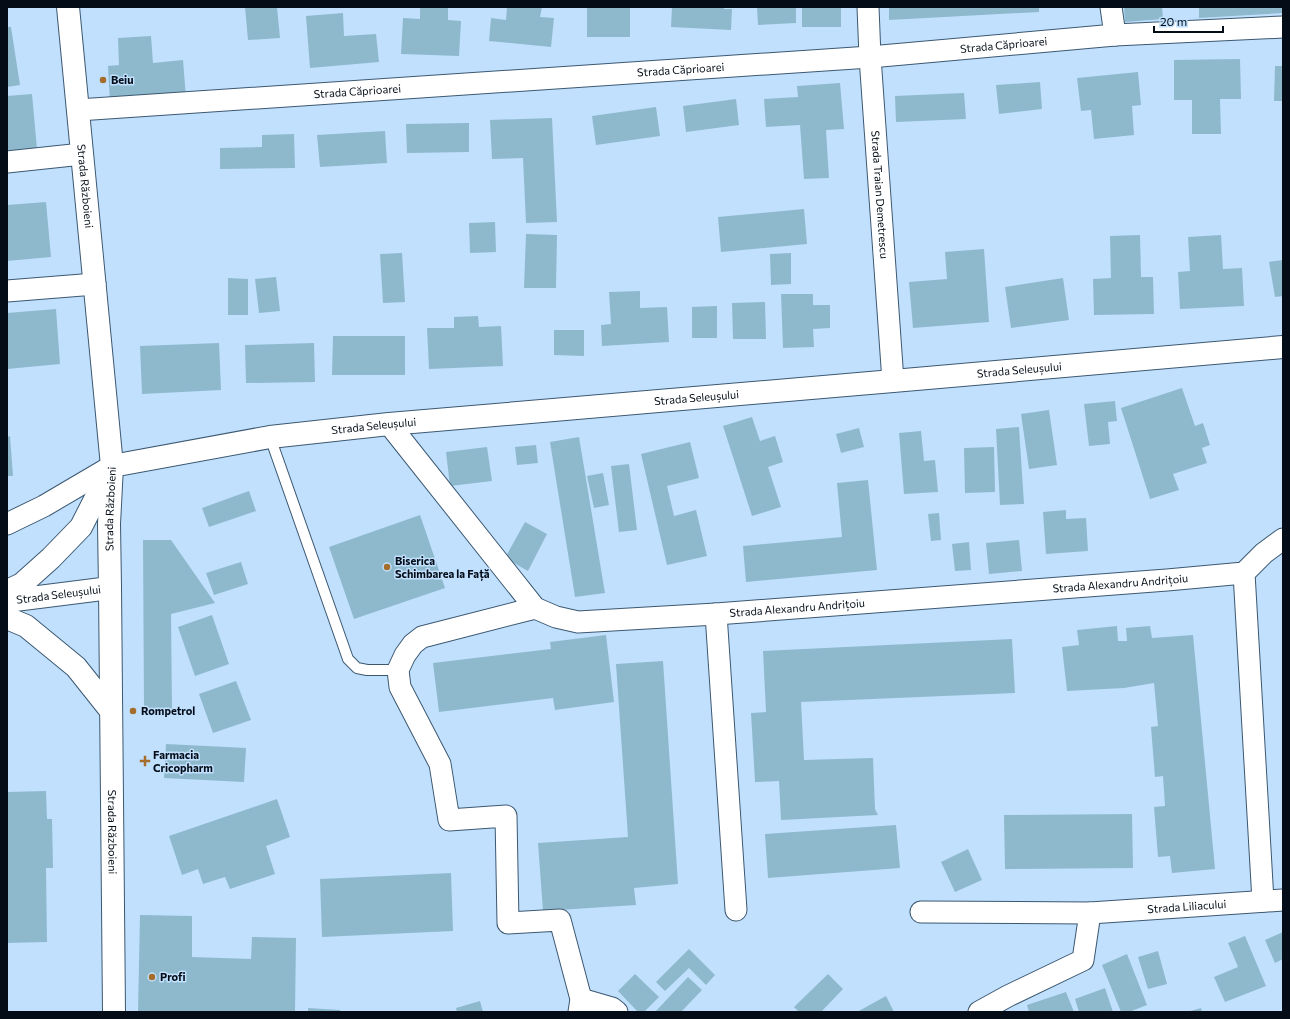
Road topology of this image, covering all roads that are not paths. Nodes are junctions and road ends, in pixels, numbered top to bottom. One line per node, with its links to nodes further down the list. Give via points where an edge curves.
1 (68, 7): 7 (main road, Strada Războieni)
2 (868, 7): 6 (street, Strada Traian Demetrescu)
3 (1111, 7): 5 (street)
4 (1283, 27): 5 (street, Strada Căprioarei)
5 (1115, 35): 6 (street, Strada Căprioarei)
6 (870, 57): 7 (street, Strada Căprioarei); 13 (street, Strada Traian Demetrescu)
7 (78, 110): 8 (main road, Strada Războieni)
8 (82, 154): 9 (street); 10 (main road, Strada Războieni)
9 (7, 162)
10 (95, 284): 11 (street); 16 (main road, Strada Războieni)
11 (7, 291)
12 (1283, 347): 13 (main road, Strada Seleușului)
13 (893, 381): 14 (main road, Strada Seleușului)
14 (389, 424): 15 (main road, Strada Seleușului); 23 (street, Strada Alexandru Andrițoiu)
15 (270, 437): 16 (main road, Strada Seleușului); 26 (lane, via 348,659 357,668)
16 (112, 466): 17 (street, via 44,506); 20 (main road, Strada Războieni, via 109,524); 21 (main road, via 81,527 22,584)
17 (7, 524)
18 (1283, 539): 19 (street)
19 (1244, 573): 24 (street, Strada Alexandru Andrițoiu); 28 (street)
20 (110, 588): 22 (main road, Strada Seleușului); 27 (main road, Strada Războieni)
21 (7, 591)
22 (7, 601)
23 (535, 608): 24 (street, Strada Alexandru Andrițoiu, via 556,617 578,622); 26 (street, via 422,637 413,644)
24 (716, 614): 29 (street)
25 (7, 618): 27 (main road, via 26,626 71,663)
26 (398, 670): 32 (street, via 400,687 440,764 449,820 506,816 508,923 560,920)
27 (111, 711): 33 (main road, Strada Războieni)
28 (1273, 900): 31 (street, Strada Liliacului)
29 (736, 910)
30 (921, 912): 31 (street, Strada Liliacului)
31 (1090, 913): 35 (street, via 1082,960)
32 (580, 1006): 34 (street, via 612,1008)
33 (114, 1012)
34 (617, 1012)
35 (979, 1012)

